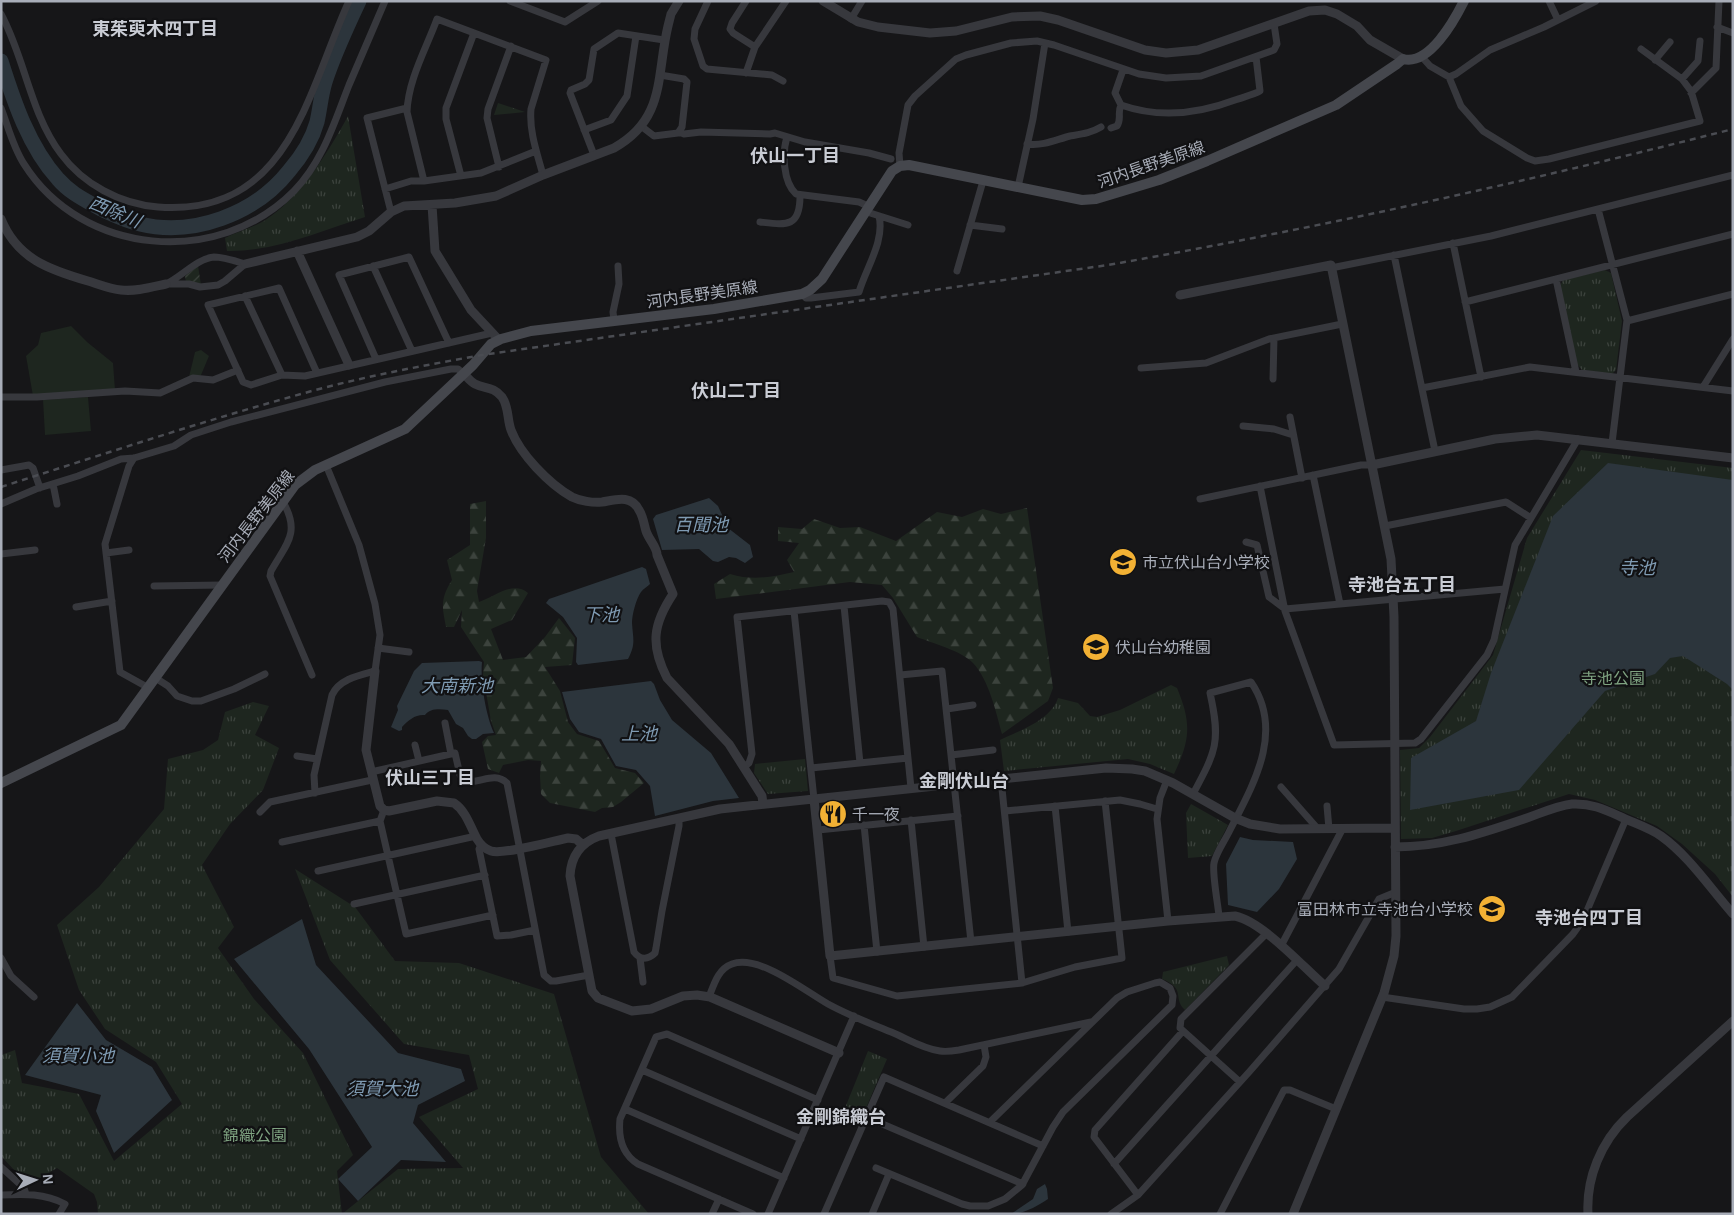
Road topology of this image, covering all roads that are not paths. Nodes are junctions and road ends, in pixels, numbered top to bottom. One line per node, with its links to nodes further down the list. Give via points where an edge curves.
1 (349, 1): 16 (street, via 319,79 281,153 250,184 200,205 178,208 136,204 113,196 75,170 61,154 41,118)
2 (385, 1): 43 (street, via 332,132 311,170 274,208 249,224 218,236 171,243 139,240 80,218 52,197 24,164)
3 (510, 1): 15 (street)
4 (598, 1): 15 (street, via 565,22)
5 (679, 1): 24 (street, via 671,14)
6 (708, 1): 36 (street, via 695,29 694,39 703,66)
7 (746, 1): 29 (street, via 730,29)
8 (786, 1): 29 (street)
9 (823, 1): 17 (street)
10 (862, 1): 17 (street)
11 (1464, 1): 32 (main road, via 1444,33)
12 (1549, 1): 18 (street)
13 (1596, 1): 18 (street)
14 (1719, 1): 20 (street)
15 (521, 3)
16 (1, 14)
17 (851, 19): 19 (street, via 878,27 940,34 1012,16 1031,15 1058,20 1152,52 1174,53 1198,50)
18 (1558, 20): 38 (street, via 1490,50)
19 (1274, 24): 31 (street, via 1277,44 1271,52); 33 (street, via 1309,11 1329,11 1357,26 1370,40)
20 (1717, 27): 22 (street); 41 (street, via 1716,68)
21 (474, 33): 28 (street); 44 (street, via 437,19 410,87); 59 (street, via 446,108)
22 (1733, 33)
23 (636, 36): 24 (street); 48 (street, via 627,96 611,120); 48 (street, via 618,33 594,49 588,80 571,90)
24 (664, 40): 37 (street)
25 (1700, 41): 39 (street, via 1698,61)
26 (1670, 42): 34 (street)
27 (1045, 43): 35 (street); 51 (street); 55 (street, via 1011,43 956,59 908,105 899,153)
28 (511, 46): 52 (street, via 546,60 531,109); 56 (street, via 487,118)
29 (755, 47): 36 (street)
30 (1641, 50): 34 (street)
31 (1256, 57): 35 (street, via 1200,76 1184,78 1148,76); 42 (street, via 1261,86 1258,92 1216,107 1187,112 1151,112)
32 (1422, 57): 33 (main road); 38 (street)
33 (1403, 59): 62 (main road, 河内長野美原線, via 1336,105 1166,178 1096,199 1074,199)
34 (1655, 60): 39 (street)
35 (1123, 70): 42 (street, via 1115,93)
36 (746, 73): 40 (street, via 772,75)
37 (660, 75): 45 (street, via 655,101); 49 (street, via 687,82)
38 (1449, 77): 41 (street, via 1462,106 1483,131 1536,161 1700,121)
39 (1682, 80): 41 (street)
40 (783, 81)
41 (1691, 93)
42 (1120, 105): 47 (street, via 1119,124)
43 (1, 108)
44 (407, 108): 60 (street); 63 (street, via 367,118)
45 (641, 126): 49 (street, via 654,136); 53 (street, via 625,142)
46 (1101, 127): 51 (street, via 1046,144)
47 (1111, 128)
48 (584, 130): 53 (street)
49 (679, 132): 50 (street, via 775,133)
50 (787, 137): 54 (street); 64 (street, via 786,176 794,192)
51 (1027, 144): 62 (street)
52 (536, 151): 56 (street); 58 (street)
53 (594, 155): 58 (street)
54 (891, 159)
55 (900, 166): 61 (main road, 河内長野美原線); 66 (main road, 河内長野美原線, via 892,171)
56 (499, 167): 59 (street)
57 (1733, 174): 67 (street)
58 (543, 175): 65 (street, via 496,196)
59 (461, 176): 60 (street)
60 (424, 181): 63 (street, via 411,181)
61 (983, 181): 62 (main road, 河内長野美原線); 73 (street)
62 (1018, 187)
63 (385, 189): 68 (street)
64 (800, 196): 66 (street, via 859,202); 71 (street, via 794,221 786,224)
65 (432, 205): 68 (street, via 404,206); 95 (street, via 435,251 471,310)
66 (868, 209): 69 (street); 87 (main road, 河内長野美原線, via 822,279)
67 (1598, 209): 76 (street); 80 (street)
68 (391, 212): 77 (street, via 369,232)
69 (879, 216): 72 (street); 87 (street, via 878,240 859,292 811,298)
70 (1, 219): 86 (street, via 9,236 27,255 59,273 122,290)
71 (760, 222)
72 (908, 225)
73 (970, 225): 74 (street); 84 (street)
74 (1002, 229)
75 (1733, 234): 80 (street)
76 (1453, 243): 78 (street); 91 (street)
77 (297, 252): 79 (street); 101 (street)
78 (1394, 255): 83 (street); 112 (street)
79 (245, 264): 86 (street, via 218,285); 86 (street, via 226,258 206,259)
80 (1612, 264): 85 (street); 93 (street)
81 (373, 266): 98 (street, via 409,257); 99 (street); 100 (street, via 339,274)
82 (618, 266): 92 (street)
83 (1332, 268): 89 (street, via 1331,265 1322,266); 94 (street)
84 (957, 271)
85 (1556, 279): 91 (street); 104 (street)
86 (166, 284)
87 (802, 294): 92 (main road, 河内長野美原線, via 714,309)
88 (1733, 294): 93 (street)
89 (1180, 295)
90 (245, 296): 103 (street, via 208,305); 105 (street, via 279,288); 107 (street)
91 (1465, 302): 108 (street)
92 (614, 320): 95 (main road, 河内長野美原線)
93 (1627, 321): 109 (street)
94 (1342, 324): 96 (street); 124 (street)
95 (496, 336): 98 (street); 106 (main road, 河内長野美原線)
96 (1274, 338): 102 (street, via 1206,363); 110 (street)
97 (1733, 339): 111 (street)
98 (449, 343): 99 (street)
99 (412, 351): 100 (street)
100 (376, 359): 101 (street)
101 (349, 365): 105 (street)
102 (1141, 368)
103 (238, 370): 107 (street, via 243,382 251,385); 114 (street, via 213,380 193,378 160,393 125,391)
104 (1576, 372): 108 (street, via 1530,368); 109 (street)
105 (317, 373): 107 (street)
106 (464, 374): 121 (street, via 458,369 451,369 294,405 191,435 174,446); 123 (main road, 河内長野美原線, via 405,429); 173 (street, via 476,384 497,392 504,400 510,426 522,452 549,480 585,501 600,503 627,499 635,503 649,539 657,550 672,594 658,619 655,635 660,666 672,684 729,744)
107 (282, 375)
108 (1481, 377): 112 (street)
109 (1620, 377): 111 (street); 119 (street)
110 (1273, 378)
111 (1703, 387): 113 (street)
112 (1422, 388): 120 (street)
113 (1733, 391)
114 (1, 397)
115 (1290, 417): 117 (street)
116 (1243, 426): 117 (street, via 1274,429)
117 (1293, 435): 127 (street)
118 (1578, 439): 119 (street); 120 (street, via 1522,435); 135 (street)
119 (1612, 443): 122 (street)
120 (1435, 451): 124 (street)
121 (134, 458): 128 (street, via 121,459); 140 (street, via 105,544)
122 (1733, 458)
123 (326, 465): 132 (main road, 河内長野美原線, via 302,479); 152 (street, via 364,560 380,629)
124 (1372, 465): 126 (street); 136 (street)
125 (1, 470): 130 (street, via 29,465)
126 (1313, 475): 127 (street); 147 (street)
127 (1302, 478): 129 (street)
128 (52, 484): 130 (street); 134 (street)
129 (1260, 486): 131 (street); 150 (street)
130 (40, 488): 133 (street)
131 (1200, 499)
132 (283, 502): 142 (main road, 河内長野美原線); 156 (street, via 289,513 291,536 270,576)
133 (1, 504)
134 (57, 504)
135 (1531, 518): 136 (street, via 1506,502); 144 (street, via 1515,545)
136 (1385, 526): 145 (street)
137 (1246, 542): 150 (street, via 1257,545 1269,597)
138 (35, 550): 141 (street)
139 (129, 550): 140 (street)
140 (106, 553): 146 (street)
141 (1, 554)
142 (222, 585): 143 (street); 158 (main road, 河内長野美原線)
143 (154, 586)
144 (1505, 589): 145 (street); 163 (street, via 1494,640 1486,655 1421,739 1415,743)
145 (1393, 599): 147 (street); 163 (street)
146 (112, 601): 149 (street); 159 (street, via 120,672)
147 (1340, 604): 150 (street)
148 (844, 606): 151 (street); 157 (street, via 888,602 893,609); 172 (street)
149 (76, 607)
150 (1285, 609): 163 (street, via 1334,745)
151 (794, 611): 173 (street, via 737,617 752,754); 174 (street)
152 (378, 648): 153 (street); 154 (street)
153 (409, 652)
154 (375, 671): 170 (street, via 348,679 334,690); 175 (street, via 366,750)
155 (265, 674): 158 (street, via 201,701 177,696)
156 (312, 675)
157 (900, 675): 161 (street, via 942,671); 169 (street)
158 (154, 677): 159 (main road, 河内長野美原線)
159 (147, 687): 178 (main road, 河内長野美原線, via 121,725)
160 (973, 705): 161 (street)
161 (946, 709): 167 (street)
162 (445, 723): 166 (street)
163 (1395, 744): 201 (street)
164 (415, 745): 171 (street)
165 (993, 750): 167 (street)
166 (451, 754): 171 (street); 210 (street, via 455,753 462,780 468,782 494,777 508,784)
167 (951, 755): 179 (street)
168 (297, 756): 170 (street)
169 (908, 758): 172 (street); 181 (street)
170 (317, 759): 182 (street)
171 (419, 761): 175 (street)
172 (860, 763): 174 (street)
173 (744, 767): 186 (street, via 762,796)
174 (811, 768): 184 (street)
175 (372, 776): 182 (street); 190 (street)
176 (1002, 779): 177 (street, via 1120,768 1145,771); 179 (street); 191 (street)
177 (1167, 780): 183 (street); 189 (street)
178 (1, 783)
179 (954, 784): 181 (street); 193 (street)
180 (1281, 787): 202 (street)
181 (912, 788): 184 (street)
182 (315, 793): 192 (street, via 270,802)
183 (1192, 794): 195 (street); 195 (street, via 1215,746 1217,726 1210,693 1251,682 1263,705 1265,743 1255,780)
184 (814, 798): 186 (street); 204 (street)
185 (1105, 801): 187 (street); 189 (street, via 1130,801); 222 (street)
186 (763, 804): 194 (street)
187 (1055, 806): 191 (street); 224 (street)
188 (1327, 806): 203 (street)
189 (1157, 809): 221 (street)
190 (384, 810): 198 (street); 206 (street, via 449,801 458,806)
191 (1005, 811): 226 (street)
192 (260, 812)
193 (958, 816): 197 (street); 227 (street)
194 (679, 818): 205 (street); 233 (street, via 655,954 646,959)
195 (1236, 818): 202 (street, via 1280,829); 220 (street, via 1214,862)
196 (1626, 819): 211 (street, via 1600,807 1570,804 1463,839); 218 (street, via 1659,835 1677,849); 241 (street, via 1578,928 1512,996 1478,1010)
197 (911, 820): 199 (street); 229 (street)
198 (380, 821): 207 (street); 212 (street)
199 (864, 825): 204 (street); 230 (street)
200 (1343, 828): 201 (street); 203 (street); 228 (street)
201 (1395, 828): 211 (street)
202 (1318, 829): 203 (street)
203 (1329, 829)
204 (818, 830): 231 (street)
205 (611, 834): 209 (street); 233 (street, via 634,952)
206 (476, 836): 208 (street); 212 (street)
207 (282, 842)
208 (481, 845): 210 (street, via 495,852); 214 (street, via 479,849)
209 (583, 845): 210 (street, via 572,838); 235 (street, via 573,859 570,876)
210 (520, 848): 223 (street)
211 (1396, 848): 215 (street)
212 (389, 855): 213 (street); 216 (street)
213 (318, 871)
214 (485, 875): 216 (street); 219 (street)
215 (1396, 892): 238 (street, via 1379,899 1339,969); 241 (street, via 1394,956)
216 (397, 895): 217 (street); 219 (street, via 406,934)
217 (354, 904)
218 (1733, 914)
219 (493, 915): 223 (street, via 497,936)
220 (1219, 916): 221 (street); 225 (street, via 1243,918)
221 (1168, 921): 222 (street)
222 (1118, 927): 224 (street); 237 (street, via 1122,958 1075,967)
223 (535, 930): 235 (street, via 547,978 556,982)
224 (1068, 932): 226 (street)
225 (1267, 933): 228 (street); 246 (street, via 1181,1018)
226 (1018, 937): 227 (street); 237 (street)
227 (971, 942): 229 (street)
228 (1281, 946): 234 (street)
229 (924, 947): 230 (street)
230 (877, 952): 231 (street)
231 (830, 956): 237 (street, via 832,978 897,996)
232 (1, 958): 239 (street, via 11,976)
233 (640, 958): 236 (street)
234 (1297, 960): 238 (street); 250 (street)
235 (589, 974): 240 (street, via 595,996 632,1011 651,1009 684,996)
236 (643, 982)
237 (1022, 983)
238 (1325, 986): 252 (street)
239 (34, 997)
240 (709, 997): 242 (street, via 724,969 731,964 754,963 792,980 826,1003); 249 (street)
241 (1382, 997): 256 (street)
242 (854, 1016): 248 (street, via 940,1052); 249 (street)
243 (1733, 1020): 280 (street, via 1614,1131 1592,1176)
244 (1092, 1022): 245 (street); 247 (street); 260 (street, via 1128,992 1160,982 1173,992 1172,1005 1064,1111)
245 (1066, 1028): 247 (street, via 1073,1031); 248 (street)
246 (1183, 1032): 250 (street); 261 (street, via 1095,1130 1094,1137)
247 (1074, 1039): 258 (street)
248 (984, 1045): 254 (street, via 986,1057 983,1066)
249 (838, 1053): 253 (street)
250 (1211, 1056): 252 (street); 261 (street)
251 (642, 1070): 253 (street, via 656,1037 667,1034); 255 (street); 259 (street)
252 (1240, 1082): 269 (street)
253 (818, 1100): 259 (street)
254 (945, 1103): 257 (street, via 884,1076); 258 (street)
255 (625, 1109): 265 (street); 270 (street, via 620,1119 619,1134 622,1148 631,1160)
256 (1336, 1109): 278 (street, via 1284,1090); 279 (street)
257 (866, 1117): 266 (street); 275 (street)
258 (990, 1122): 260 (street)
259 (801, 1139): 265 (street)
260 (1043, 1146): 266 (street)
261 (1114, 1164): 269 (street)
262 (1, 1167): 267 (street, via 24,1188)
263 (876, 1168): 264 (street)
264 (889, 1174): 266 (street, via 970,1206 996,1203 1012,1195); 276 (street)
265 (784, 1178): 274 (street)
266 (1023, 1184)
267 (26, 1194): 268 (street); 271 (street, via 41,1195 65,1204)
268 (1, 1195)
269 (1138, 1195): 277 (street)
270 (718, 1199): 272 (street); 273 (street)
271 (59, 1214)
272 (712, 1214)
273 (753, 1214)
274 (768, 1214)
275 (824, 1214)
276 (872, 1214)
277 (1111, 1214)
278 (1220, 1214)
279 (1293, 1214)
280 (1588, 1214)

